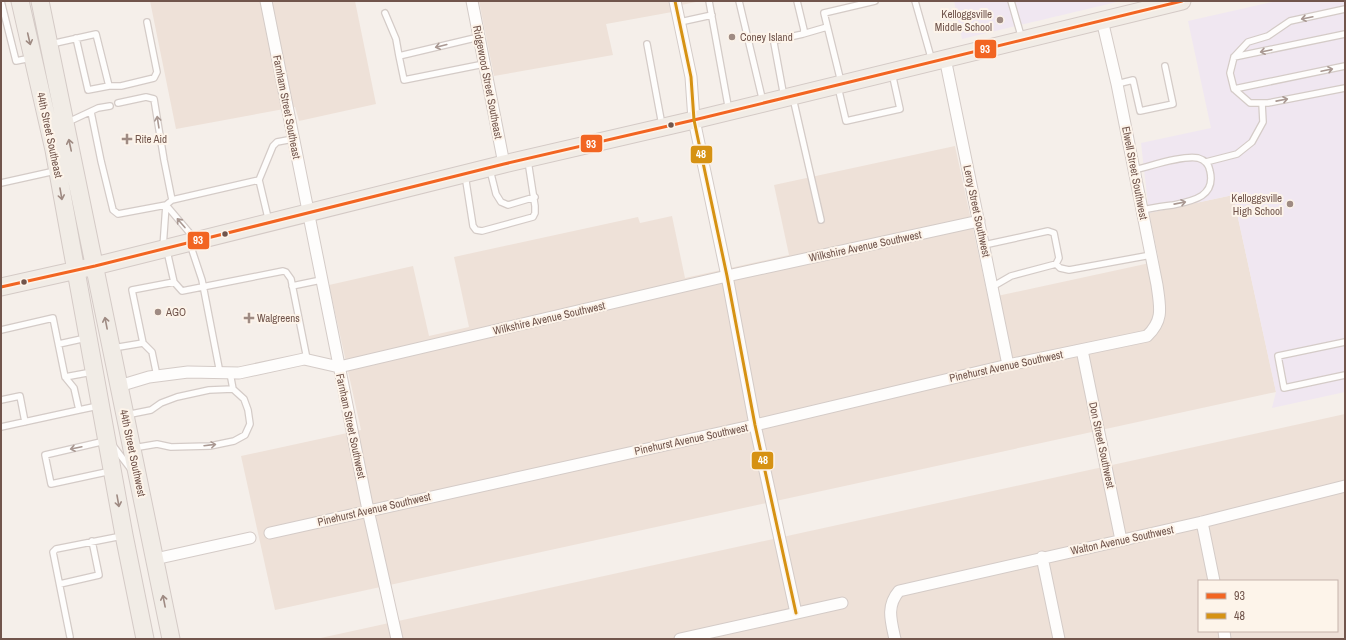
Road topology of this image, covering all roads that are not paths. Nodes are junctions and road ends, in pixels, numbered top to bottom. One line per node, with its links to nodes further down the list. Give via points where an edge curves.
1 (2, 1): 29 (lane, via 16,61)
2 (20, 1): 29 (main road, 44th Street Southeast, one-way to 29)
3 (40, 1): 26 (main road, 44th Street Southeast)
4 (266, 1): 51 (street, Farnham Street Southeast)
5 (472, 1): 23 (street, Ridgewood Street Southeast)
6 (676, 1): 19 (street)
7 (710, 1): 16 (lane)
8 (739, 1): 42 (lane)
9 (797, 1): 21 (lane)
10 (874, 1): 20 (lane, via 824,13)
11 (916, 1): 31 (lane)
12 (1011, 1): 25 (lane)
13 (1182, 1): 17 (main road)
14 (1345, 9): 30 (lane, one-way to 30, via 1290,21 1268,36 1248,42)
15 (384, 13): 28 (lane, via 396,39)
16 (712, 15): 19 (lane); 46 (lane)
17 (1102, 20): 25 (main road); 37 (street, Elwell Street Southwest)
18 (147, 22): 38 (lane, via 157,72 154,78)
19 (680, 22): 48 (street, via 691,77)
20 (827, 27): 21 (lane); 36 (lane)
21 (803, 34): 41 (lane, via 774,42)
22 (1345, 34): 30 (lane, one-way to 30)
23 (479, 37): 28 (lane, one-way to 28); 32 (street, Ridgewood Street Southeast)
24 (76, 38): 26 (lane); 38 (lane, via 96,34); 38 (lane, via 88,90)
25 (1022, 39): 31 (main road)
26 (49, 44): 49 (main road, 44th Street Southeast)
27 (647, 44): 50 (lane)
28 (399, 56): 32 (lane, via 404,80)
29 (33, 57): 56 (main road, 44th Street Southeast)
30 (1234, 58): 40 (lane, via 1230,73)
31 (939, 59): 35 (main road); 66 (street, Leroy Street Southwest)
32 (484, 64): 54 (street, Ridgewood Street Southeast)
33 (1165, 66): 37 (lane, via 1173,104 1140,111 1133,80)
34 (1345, 66): 40 (lane, one-way to 34)
35 (892, 71): 36 (main road); 36 (lane, via 900,109 846,121)
36 (839, 84): 41 (main road)
37 (1117, 84): 55 (street, Elwell Street Southwest)
38 (110, 86)
39 (1345, 88): 44 (lane, one-way to 39)
40 (1234, 89): 44 (lane, via 1250,103)
41 (788, 96): 42 (main road); 65 (lane)
42 (763, 102): 46 (main road)
43 (118, 103): 61 (lane, one-way to 43, via 154,99 146,97)
44 (1262, 103): 53 (lane, via 1263,122 1252,142 1237,154)
45 (110, 106): 47 (lane)
46 (729, 111): 48 (main road)
47 (91, 112): 49 (lane); 62 (lane, via 113,210 118,214)
48 (694, 120): 50 (main road); 75 (street)
49 (65, 123): 73 (main road, 44th Street Southeast, one-way to 49)
50 (663, 127): 52 (main road)
51 (293, 139): 58 (lane, via 277,142 272,146); 64 (street, Farnham Street Southeast)
52 (528, 158): 54 (main road); 60 (lane)
53 (1206, 162): 55 (lane, via 1199,158 1184,159); 63 (lane, one-way to 53, via 1192,201 1201,196 1210,188 1210,170)
54 (497, 166): 57 (main road); 60 (lane, via 496,194 501,202 508,205)
55 (1134, 170): 63 (street, Elwell Street Southwest)
56 (57, 171): 59 (lane); 74 (main road, 44th Street Southeast, one-way to 74)
57 (464, 174): 60 (lane, via 473,226 476,230 482,231 533,217); 64 (main road)
58 (259, 180): 61 (lane); 67 (lane)
59 (1, 183)
60 (535, 197)
61 (172, 200): 62 (lane)
62 (166, 205): 68 (lane, one-way to 62); 70 (lane)
63 (1142, 210): 71 (street, Elwell Street Southwest)
64 (308, 212): 67 (main road); 76 (street, Farnham Street Southwest)
65 (821, 220)
66 (979, 221): 69 (street, Leroy Street Southwest); 75 (street, Wilkshire Avenue Southwest)
67 (269, 222): 68 (main road)
68 (193, 241): 70 (main road); 78 (lane)
69 (984, 245): 72 (lane, via 1049,231 1054,233 1059,258); 81 (street, Leroy Street Southwest)
70 (165, 248): 73 (main road); 77 (lane)
71 (1151, 255): 72 (lane, via 1069,270); 82 (street, Elwell Street Southwest, via 1160,310)
72 (1056, 264): 81 (lane, via 1011,276)
73 (95, 266): 74 (main road); 88 (main road, 44th Street Southwest, one-way to 73)
74 (75, 270): 80 (main road); 84 (main road, 44th Street Southwest)
75 (727, 276): 92 (street, Wilkshire Avenue Southwest); 105 (street)
76 (321, 280): 79 (lane); 92 (street, Farnham Street Southwest)
77 (174, 282): 78 (lane, via 182,291); 85 (lane, via 132,290)
78 (203, 286): 79 (lane, via 283,271 291,279); 94 (lane)
79 (292, 286): 90 (lane)
80 (1, 287)
81 (992, 287): 91 (street, Leroy Street Southwest)
82 (1156, 328): 89 (street, Pinehurst Avenue Southwest, via 1147,336)
83 (1, 330): 87 (lane, via 53,318)
84 (87, 337): 87 (lane); 93 (main road, 44th Street Southwest)
85 (143, 342): 88 (lane); 96 (lane, via 152,352)
86 (1345, 342): 95 (lane, via 1278,356 1284,388)
87 (58, 344): 97 (lane)
88 (112, 348): 98 (main road, 44th Street Southwest)
89 (1082, 350): 91 (street, Pinehurst Avenue Southwest); 117 (street, Don Street Southwest)
90 (307, 360): 92 (street, Wilkshire Avenue Southwest); 94 (street, Wilkshire Avenue Southwest, via 239,373)
91 (1008, 365): 105 (street, Pinehurst Avenue Southwest)
92 (339, 368): 112 (street, Farnham Street Southwest)
93 (94, 372): 97 (lane); 101 (main road, 44th Street Southwest)
94 (225, 373): 96 (street, Wilkshire Avenue Southwest, via 188,372); 99 (lane)
95 (1345, 375)
96 (156, 376): 98 (street, Wilkshire Avenue Southwest)
97 (65, 377): 102 (lane, via 74,388)
98 (119, 386): 103 (main road, 44th Street Southwest)
99 (233, 389): 103 (lane, via 177,396 151,410); 108 (lane, one-way to 99, via 157,444 171,447 210,446 234,441 245,435 250,424 248,410 244,399)
100 (1, 400): 104 (lane, via 20,396)
101 (100, 406): 102 (lane); 107 (main road, 44th Street Southwest)
102 (79, 410): 104 (lane)
103 (125, 416): 108 (main road, 44th Street Southwest)
104 (25, 422): 106 (lane)
105 (755, 425): 112 (street, Pinehurst Avenue Southwest); 125 (street)
106 (1, 427)
107 (107, 441): 109 (main road, 44th Street Southwest); 109 (lane, one-way to 109, via 44,455 51,484); 110 (lane)
108 (131, 448): 110 (main road, 44th Street Southwest)
109 (112, 471): 115 (main road, 44th Street Southwest, one-way to 115)
110 (138, 478): 120 (main road, 44th Street Southwest)
111 (1345, 486): 113 (street, Walton Avenue Southwest)
112 (368, 510): 114 (street, Pinehurst Avenue Southwest); 129 (street, Farnham Street Southwest)
113 (1202, 522): 117 (street, Walton Avenue Southwest); 121 (street)
114 (270, 533)
115 (124, 535): 118 (lane); 120 (main road, via 140,541); 124 (main road, 44th Street Southwest)
116 (250, 538): 120 (street)
117 (1121, 540): 119 (street, Walton Avenue Southwest)
118 (92, 542): 122 (lane, via 56,549 53,552); 122 (lane, via 99,575)
119 (1042, 557): 131 (street, Walton Avenue Southwest, via 899,591 891,602 890,609); 132 (street)
120 (155, 559): 126 (main road, 44th Street Southwest, one-way to 120)
121 (1214, 580)
122 (60, 584): 127 (lane)
123 (842, 603): 125 (street)
124 (139, 612): 126 (main road); 128 (main road, 44th Street Southwest)
125 (796, 613): 130 (street)
126 (170, 631)
127 (70, 637)
128 (145, 639)
129 (397, 639)
130 (680, 639)
131 (894, 639)
132 (1059, 639)

